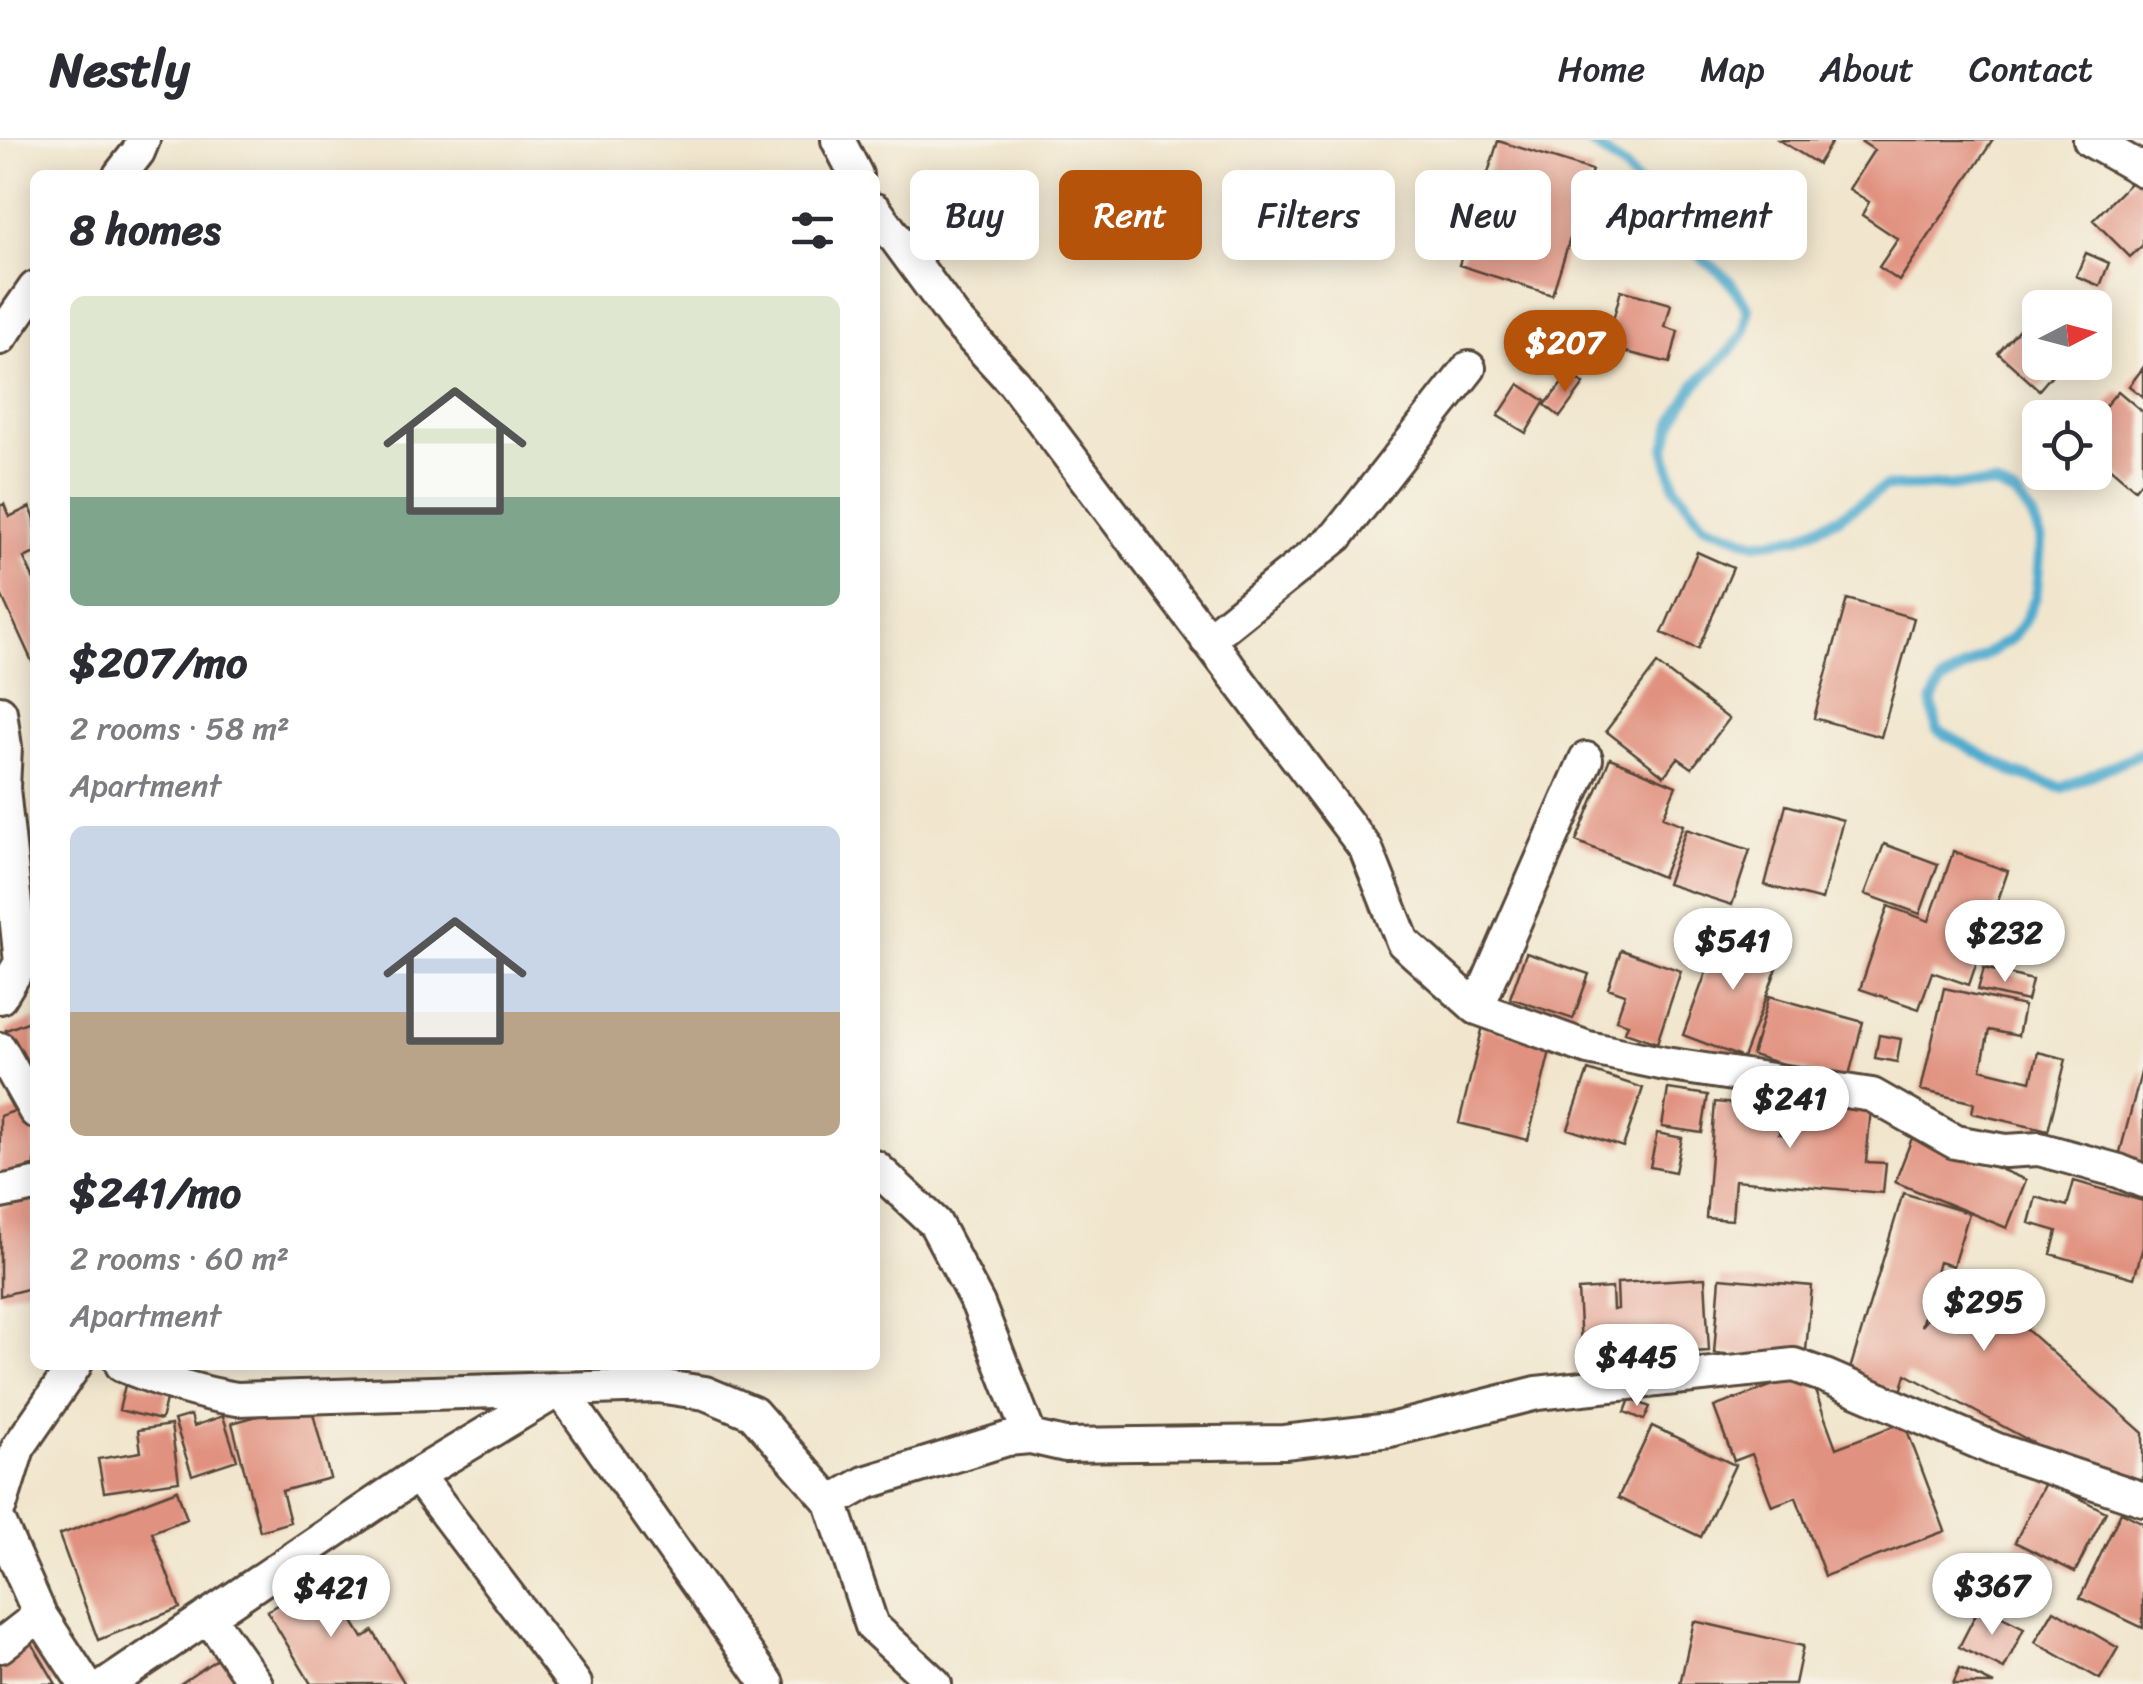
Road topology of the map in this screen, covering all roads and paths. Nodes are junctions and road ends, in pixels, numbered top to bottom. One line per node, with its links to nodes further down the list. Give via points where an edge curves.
1 (143, 140): 4 (street)
2 (838, 140): 5 (street)
3 (2090, 140): 6 (street)
4 (124, 170)
5 (853, 170)
6 (2143, 170)
7 (880, 217): 11 (street)
8 (30, 295): 9 (street)
9 (0, 338)
10 (1469, 368): 11 (street, via 1337,536)
11 (1207, 640): 15 (street, via 1366,849 1403,942)
12 (0, 712): 14 (street, via 20,963)
13 (1586, 759): 15 (street)
14 (0, 997)
15 (1476, 1008): 19 (street, via 1588,1048 1872,1094 1955,1142 2005,1151 2040,1148)
16 (0, 1049): 17 (street)
17 (30, 1102)
18 (880, 1172): 25 (street, via 935,1223 978,1304)
19 (2143, 1180)
20 (30, 1186): 21 (street)
21 (0, 1192)
22 (72, 1370): 29 (street, via 18,1448)
23 (134, 1370): 24 (street, via 237,1399)
24 (560, 1389): 26 (street); 28 (street, via 658,1386 705,1392 752,1413); 38 (street)
25 (1030, 1437): 27 (street, via 1065,1446 1284,1442 1390,1430 1537,1393 1794,1365 1997,1450); 28 (street, via 865,1482)
26 (417, 1475): 32 (street); 37 (street)
27 (2143, 1499)
28 (831, 1502): 39 (street, via 872,1626)
29 (0, 1506)
30 (0, 1524): 31 (street)
31 (40, 1614): 33 (street); 34 (street)
32 (208, 1616): 35 (street); 36 (street)
33 (0, 1646)
34 (85, 1684)
35 (108, 1684)
36 (256, 1684)
37 (574, 1684)
38 (768, 1684)
39 (936, 1684)

